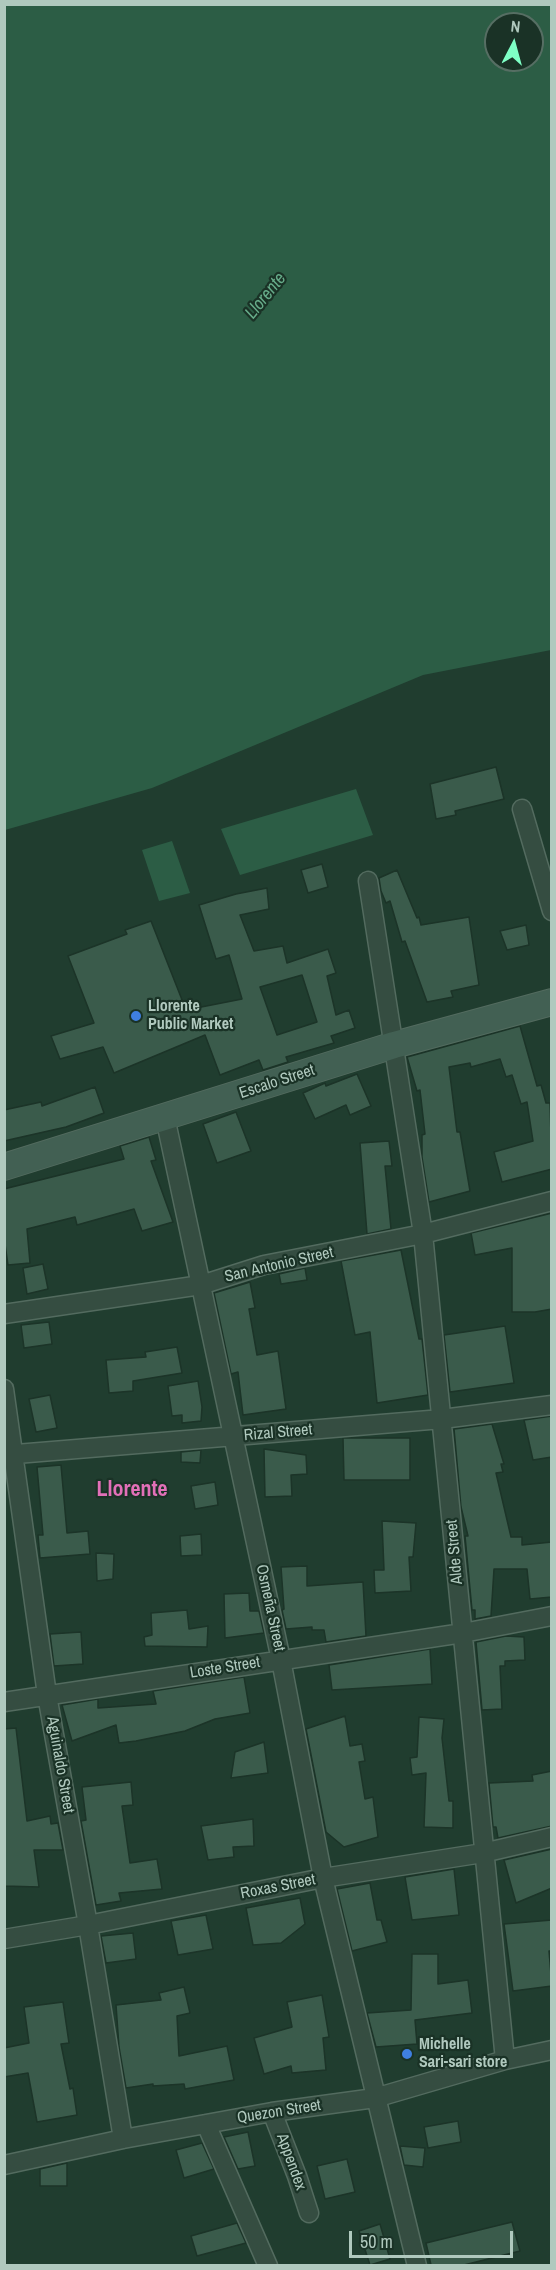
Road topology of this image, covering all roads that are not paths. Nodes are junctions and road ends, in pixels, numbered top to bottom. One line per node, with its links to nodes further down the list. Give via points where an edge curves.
1 (522, 809): 3 (street)
2 (368, 882): 5 (street, Alde Street)
3 (552, 911)
4 (552, 1002): 5 (street, Escalo Street)
5 (394, 1045): 6 (street, Escalo Street); 9 (street, Alde Street)
6 (165, 1117): 7 (street, Escalo Street); 10 (street, Osmeña Street)
7 (4, 1167)
8 (552, 1201): 9 (street, San Antonio Street)
9 (423, 1234): 10 (street, San Antonio Street, via 264,1265); 14 (street, Alde Street)
10 (201, 1285): 11 (street, San Antonio Street); 15 (street, Osmeña Street)
11 (4, 1314)
12 (4, 1389): 16 (street, Aguinaldo Street)
13 (552, 1405): 14 (street, Rizal Street)
14 (442, 1419): 15 (street, Rizal Street); 18 (street, Alde Street)
15 (234, 1437): 16 (street, Rizal Street); 19 (street, Osmeña Street)
16 (9, 1455): 20 (street, Aguinaldo Street)
17 (552, 1616): 18 (street, Loste Street)
18 (463, 1633): 19 (street, Loste Street); 23 (street, Alde Street)
19 (281, 1660): 20 (street, Loste Street); 24 (street, Osmeña Street)
20 (47, 1695): 21 (street, Loste Street); 25 (street, Aguinaldo Street)
21 (4, 1702)
22 (552, 1837): 23 (street, Roxas Street)
23 (483, 1852): 24 (street, Roxas Street); 28 (street, Alde Street)
24 (323, 1878): 25 (street, Roxas Street); 29 (street, Osmeña Street)
25 (88, 1925): 26 (street, Roxas Street); 32 (street, Aguinaldo Street)
26 (4, 1939)
27 (552, 2050): 28 (street, Quezon Street)
28 (505, 2060): 29 (street, Quezon Street)
29 (375, 2098): 30 (street, Quezon Street); 36 (street, Osmeña Street)
30 (272, 2112): 31 (street, Quezon Street); 34 (street, Appendex)
31 (206, 2124): 32 (street, Quezon Street); 35 (street)
32 (123, 2139): 33 (street, Quezon Street)
33 (4, 2165)
34 (309, 2213)
35 (268, 2265)
36 (417, 2265)

